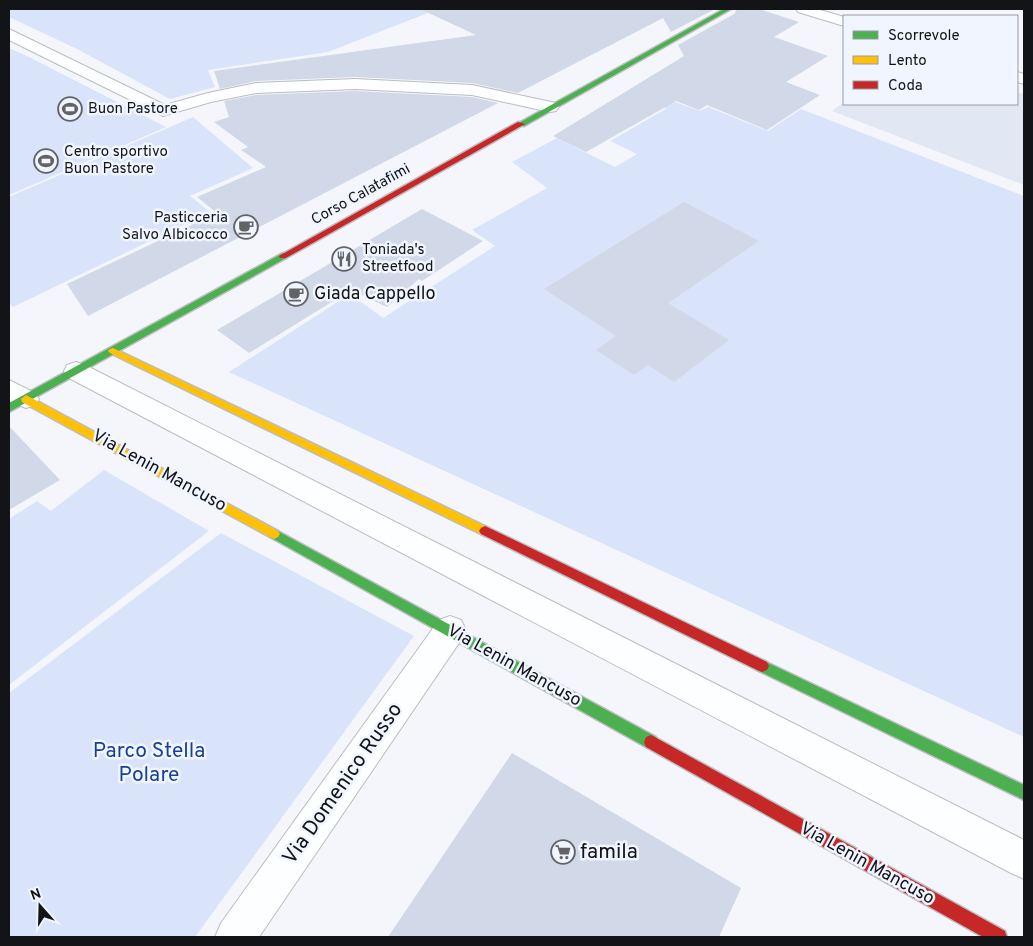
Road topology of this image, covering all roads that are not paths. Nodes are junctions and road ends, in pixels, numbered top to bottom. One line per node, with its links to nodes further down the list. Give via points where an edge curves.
1 (728, 9): 5 (street, Corso Calatafimi)
2 (803, 9): 3 (street)
3 (843, 22)
4 (9, 34): 5 (street, via 163,111 256,88 355,84 472,90)
5 (550, 106): 6 (street, Corso Calatafimi)
6 (113, 351): 7 (street, Corso Calatafimi); 10 (street)
7 (76, 371): 8 (street, Corso Calatafimi); 11 (street)
8 (15, 399): 9 (street, Via Lenin Mancuso)
9 (450, 630): 12 (street, Via Domenico Russo); 13 (street, Via Lenin Mancuso)
10 (1024, 794)
11 (1024, 860)
12 (236, 937)
13 (999, 937)

